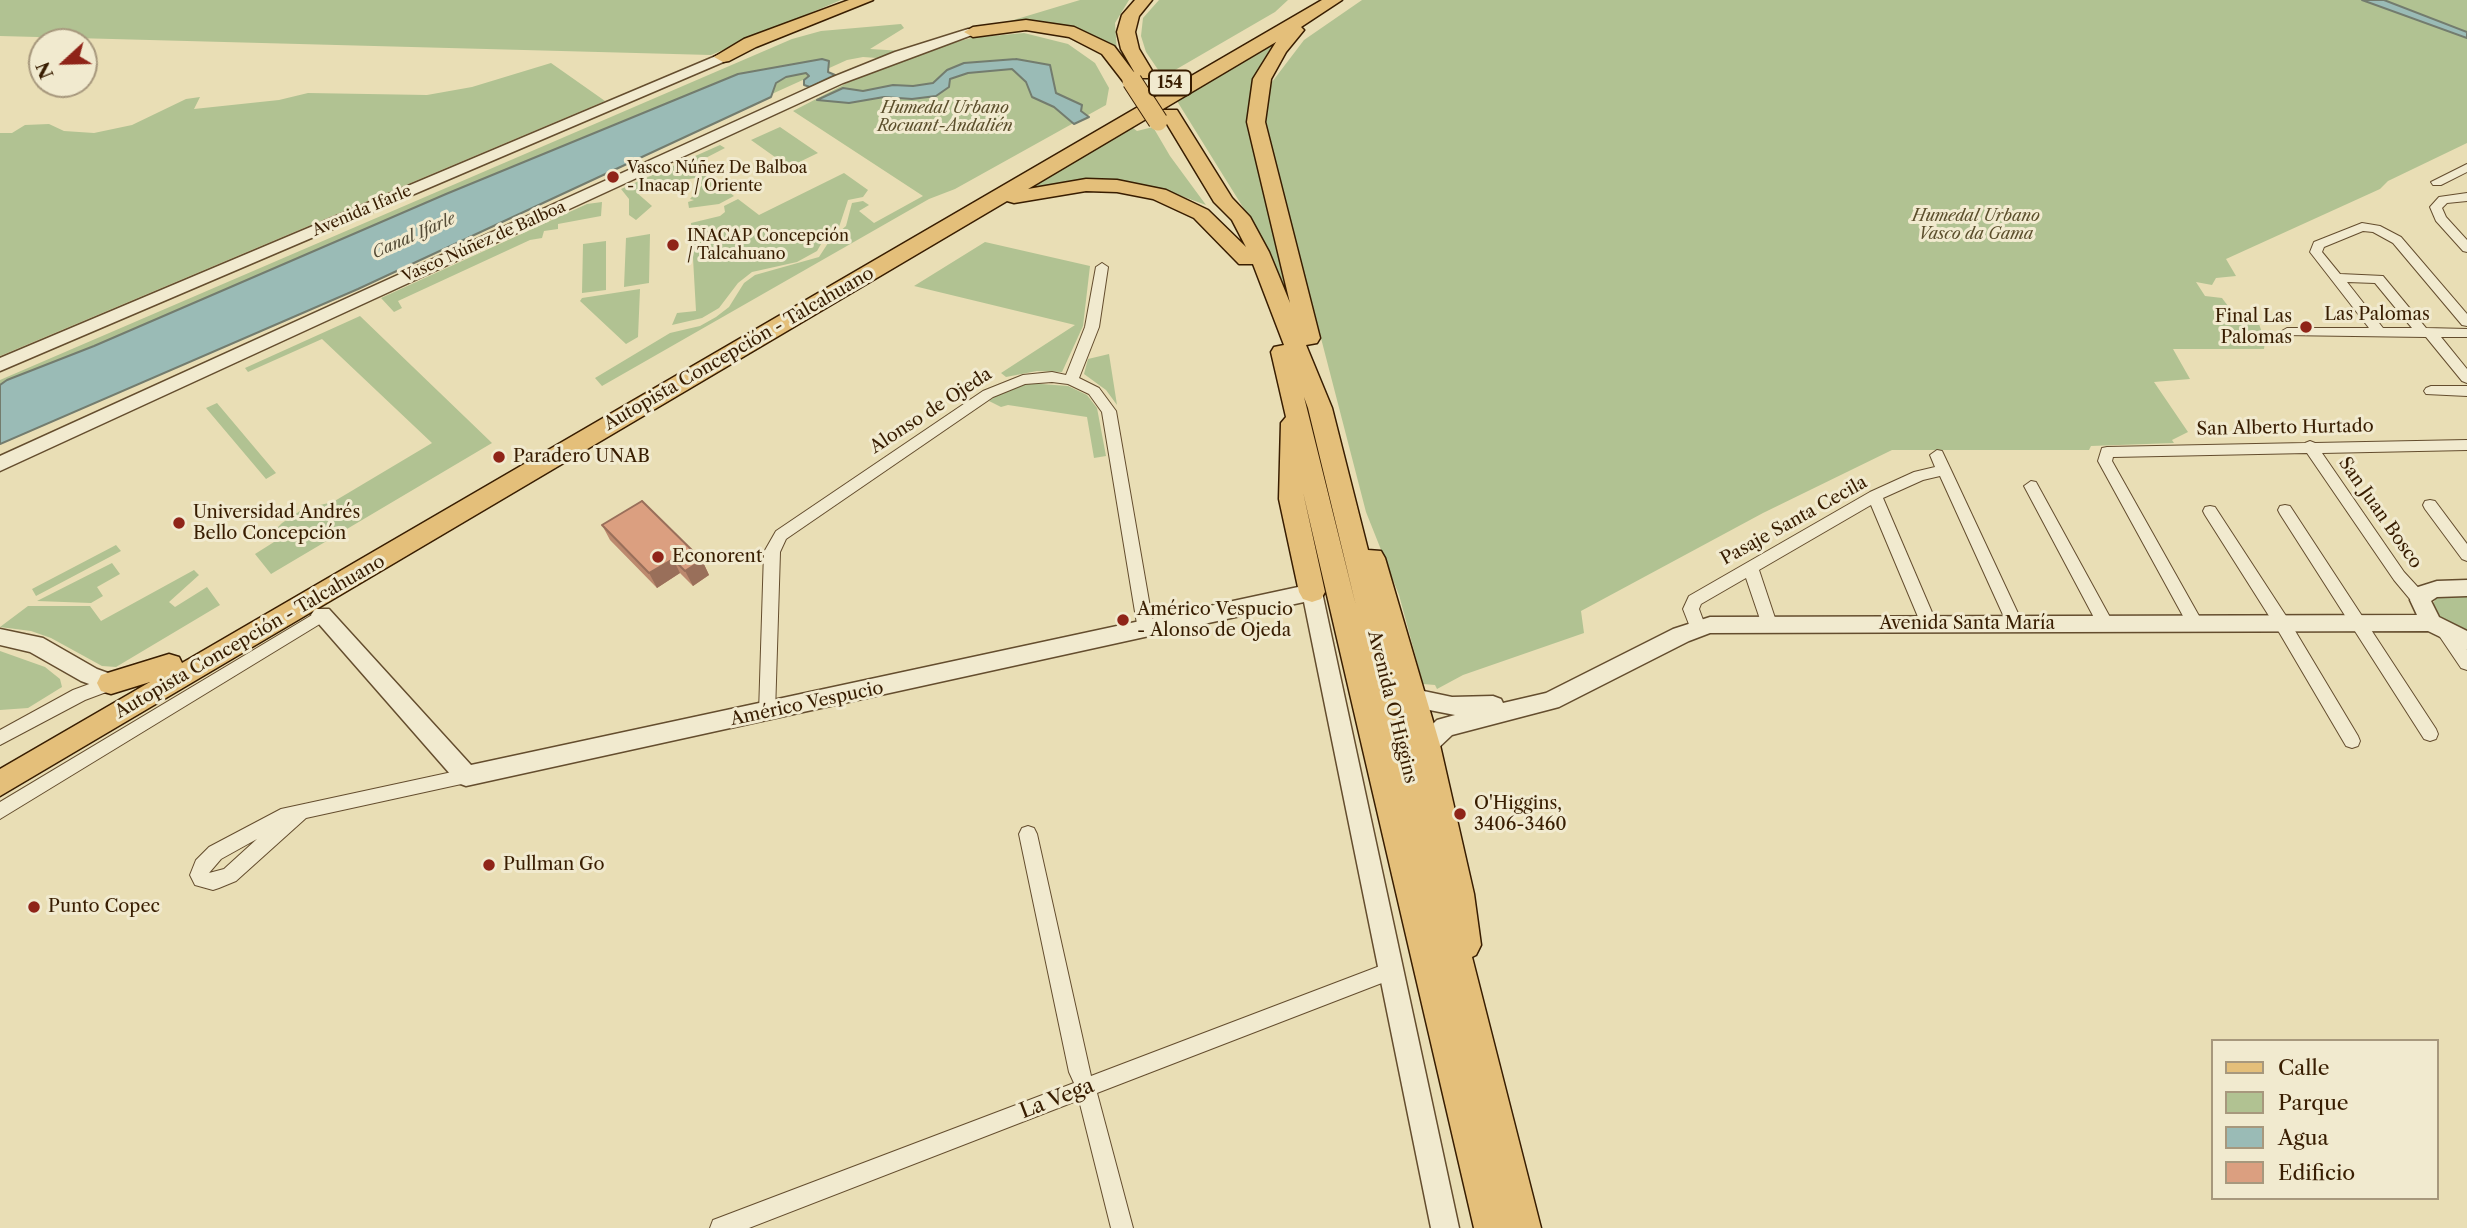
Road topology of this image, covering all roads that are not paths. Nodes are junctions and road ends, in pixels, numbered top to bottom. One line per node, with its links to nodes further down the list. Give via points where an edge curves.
1 (865, 0): 5 (main road)
2 (1144, 0): 6 (main road, via 1131,15 1126,32)
3 (1309, 5): 7 (main road, Autopista Concepción - Talcahuano / 154); 8 (main road, Autopista Concepción - Talcahuano / 154); 30 (main road, via 1270,61 1255,110 1319,377)
4 (973, 32): 6 (main road, via 1016,25 1074,32 1104,47); 33 (street, Vasco Núñez de Balboa, via 838,80)
5 (723, 57): 25 (street, Avenida Ifarle)
6 (1139, 78): 7 (main road, bridge)
7 (1162, 113): 14 (main road, Avenida O'Higgins, via 1173,137 1191,148); 15 (main road, Autopista Concepción - Talcahuano)
8 (1056, 149): 60 (main road, Autopista Concepción - Talcahuano)
9 (2467, 167): 10 (street)
10 (2455, 173): 11 (street); 12 (street)
11 (2437, 182)
12 (2467, 186)
13 (2467, 197): 16 (street, via 2439,202 2438,214)
14 (1224, 202): 17 (main road, Avenida O'Higgins); 30 (main road, Avenida O'Higgins, via 1240,217 1273,283)
15 (976, 210): 17 (main road, via 1056,188 1133,188 1193,208); 37 (main road, Autopista Concepción - Talcahuano)
16 (2465, 243)
17 (1246, 259): 30 (main road, Avenida O'Higgins)
18 (1102, 267): 27 (street, via 1094,318)
19 (2337, 278): 20 (street, via 2316,253 2318,246 2362,227 2376,229 2397,240); 22 (street); 23 (street, via 2379,279)
20 (2467, 322)
21 (2287, 332): 22 (street, Las Palomas)
22 (2380, 333): 23 (street, Las Palomas)
23 (2426, 333): 24 (street, Las Palomas); 26 (street)
24 (2467, 333)
25 (0, 365)
26 (2467, 378)
27 (1071, 380): 56 (street, Alonso de Ojeda, via 1094,391 1109,411); 64 (street, Alonso de Ojeda, via 1033,378 988,394 781,535 772,552)
28 (2431, 390): 29 (street)
29 (2467, 391)
30 (1308, 403): 35 (main road, Avenida O'Higgins); 44 (main road, via 1290,489); 81 (main road, Avenida O'Higgins)
31 (2467, 445): 32 (street, San Alberto Hurtado)
32 (2310, 446): 45 (street, San Juan Bosco); 47 (street, San Alberto Hurtado, via 2114,450 2105,454)
33 (0, 464)
34 (2031, 486): 53 (street)
35 (1341, 494): 62 (main road, via 1374,563); 76 (main road, Avenida O'Higgins)
36 (1875, 496): 42 (street, Pasaje Santa Cecila); 51 (street); 52 (street, Pasaje Santa Cecila, via 1940,462)
37 (479, 502): 46 (main road); 71 (main road, Autopista Concepción - Talcahuano)
38 (2430, 505): 41 (street)
39 (2285, 510): 49 (street)
40 (2210, 511): 48 (street)
41 (2467, 555)
42 (1750, 567): 50 (street); 55 (street, Pasaje Santa Cecila, via 1692,603)
43 (2467, 588): 45 (street, via 2437,589)
44 (1312, 592): 56 (street, Américo Vespucio); 75 (street)
45 (2420, 600): 54 (street)
46 (322, 615): 70 (street); 72 (street)
47 (2195, 623): 48 (street, Avenida Santa María); 53 (street, Avenida Santa María)
48 (2282, 623): 49 (street, Avenida Santa María); 67 (street)
49 (2358, 623): 54 (street, Avenida Santa María); 65 (street)
50 (1769, 624): 51 (street, Avenida Santa María); 55 (street, Avenida Santa María)
51 (1929, 624): 52 (street, Avenida Santa María)
52 (2015, 624): 53 (street, Avenida Santa María)
53 (2105, 624)
54 (2437, 627): 58 (street); 59 (street)
55 (1698, 628): 63 (street, Avenida Santa María, via 1551,701)
56 (1146, 630): 64 (street, Américo Vespucio)
57 (0, 637): 61 (street, via 35,644)
58 (2467, 641)
59 (2467, 663)
60 (169, 665): 61 (main road); 69 (main road, Autopista Concepción - Talcahuano)
61 (111, 683): 66 (street)
62 (1414, 698): 63 (street, via 1441,705); 68 (main road)
63 (1523, 708): 68 (street, Avenida Santa María, via 1445,727)
64 (767, 713): 70 (street, Américo Vespucio)
65 (2430, 734)
66 (0, 738)
67 (2352, 741)
68 (1426, 745): 76 (main road, via 1459,894)
69 (0, 763)
70 (466, 776): 73 (street, Américo Vespucio)
71 (0, 784)
72 (0, 811)
73 (301, 811): 73 (street, Américo Vespucio, via 215,853 202,866 201,880 213,882 230,875)
74 (1028, 834): 77 (street)
75 (1393, 971): 77 (street, La Vega); 80 (street)
76 (1466, 1001): 82 (main road, Avenida O'Higgins)
77 (1086, 1088): 78 (street, La Vega); 79 (street)
78 (721, 1228)
79 (1122, 1228)
80 (1445, 1228)
81 (1492, 1228)
82 (1523, 1228)

